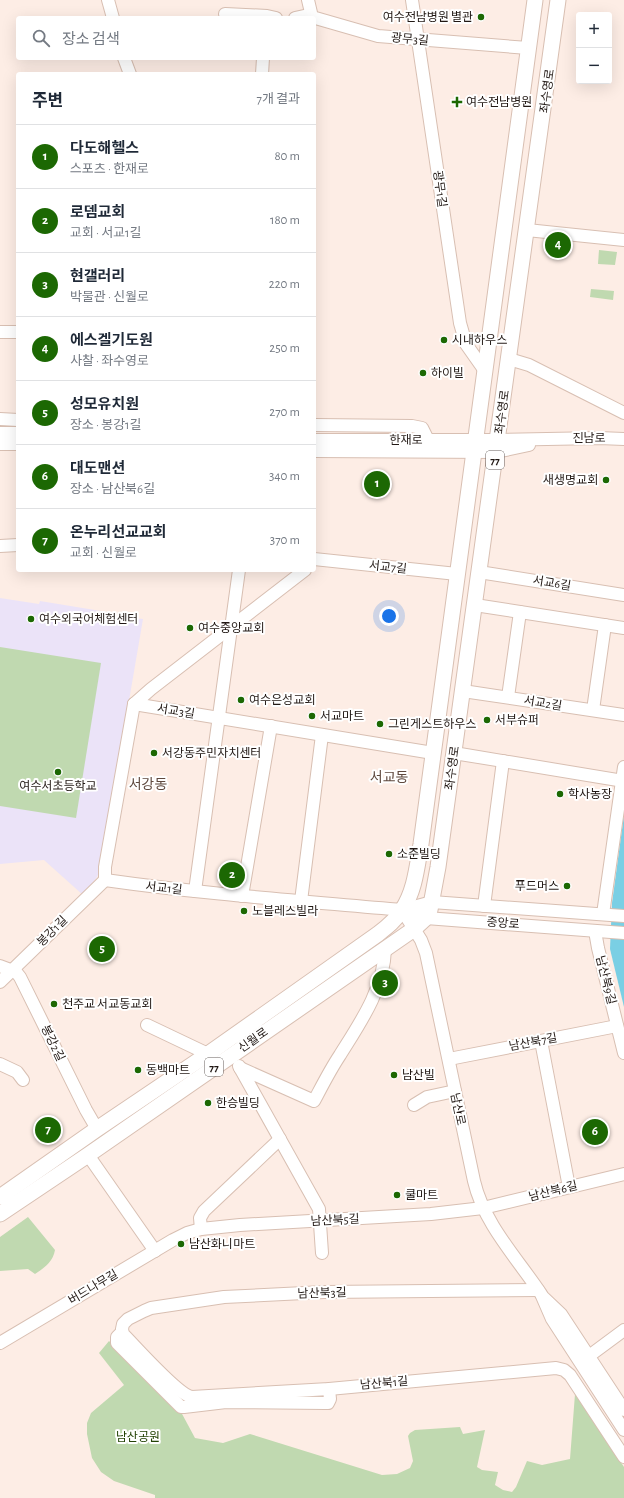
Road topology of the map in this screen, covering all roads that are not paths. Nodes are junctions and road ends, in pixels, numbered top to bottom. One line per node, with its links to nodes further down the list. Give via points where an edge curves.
1 (108, 0): 7 (street)
2 (308, 0): 9 (street)
3 (412, 0): 11 (street, 광무1길)
4 (535, 0): 12 (main road, 좌수영로 / 77)
5 (558, 0): 17 (main road, 좌수영로 / 77)
6 (225, 14): 8 (street)
7 (112, 16)
8 (267, 16)
9 (312, 16)
10 (316, 18): 11 (street, 광무3길, via 373,35)
11 (418, 39): 12 (street, 광무3길); 24 (street, 광무1길, via 460,323 466,344)
12 (528, 48): 19 (main road, 좌수영로 / 77)
13 (125, 60): 15 (street)
14 (263, 60): 16 (street)
15 (129, 72)
16 (262, 72)
17 (527, 230): 18 (street); 20 (main road, 좌수영로 / 77)
18 (624, 240)
19 (493, 312): 20 (main road); 24 (main road, 좌수영로 / 77)
20 (515, 316): 23 (main road, 좌수영로 / 77)
21 (0, 332): 22 (street)
22 (16, 332)
23 (509, 359): 25 (street, via 529,365); 37 (main road, 좌수영로 / 77)
24 (485, 371): 36 (main road, 좌수영로 / 77)
25 (624, 413)
26 (0, 419): 27 (street)
27 (16, 420)
28 (316, 425): 33 (street, via 416,426 423,430)
29 (0, 433): 30 (street)
30 (16, 434)
31 (624, 439): 37 (street, 진남로, via 553,439)
32 (316, 440): 33 (street, 한재로)
33 (428, 440): 36 (street, 한재로)
34 (0, 444): 35 (street)
35 (16, 444)
36 (475, 446): 37 (street, 한재로); 39 (street, 한재로); 41 (main road, 좌수영로 / 77)
37 (497, 446): 44 (main road, 좌수영로 / 77)
38 (316, 452): 39 (street, 한재로)
39 (330, 452): 40 (street)
40 (316, 457)
41 (461, 544): 44 (main road); 49 (main road, 좌수영로 / 77)
42 (16, 545): 43 (street)
43 (0, 546)
44 (483, 546): 48 (main road, 좌수영로 / 77)
45 (316, 561): 49 (street, 서교7길)
46 (239, 572): 54 (street)
47 (302, 572): 54 (street, 서교3길)
48 (480, 572): 50 (street, 서교6길); 51 (main road, 좌수영로 / 77)
49 (458, 574): 64 (main road, 좌수영로 / 77)
50 (624, 595)
51 (475, 605): 52 (street); 56 (main road, 좌수영로 / 77)
52 (520, 612): 53 (street); 57 (street)
53 (605, 625): 55 (street); 59 (street)
54 (230, 628): 58 (street, 서교3길); 61 (street)
55 (624, 628)
56 (463, 691): 57 (street, 서교2길); 65 (main road, 좌수영로 / 77)
57 (508, 698): 59 (street, 서교2길)
58 (134, 704): 61 (street, 서교3길); 69 (street, via 105,867)
59 (593, 710): 60 (street, 서교2길)
60 (624, 715)
61 (218, 718): 62 (street, 서교3길); 70 (street)
62 (270, 726): 63 (street, 서교3길); 71 (street)
63 (322, 735): 64 (street, 서교3길); 72 (street)
64 (433, 753): 75 (main road, 좌수영로 / 77, via 418,864 408,899)
65 (454, 753): 66 (street); 73 (main road, 좌수영로 / 77)
66 (503, 761): 68 (street); 74 (street)
67 (624, 767): 68 (street)
68 (623, 780): 76 (street)
69 (105, 880): 70 (street, 서교1길); 84 (street, 봉강1길)
70 (195, 891): 71 (street, 서교1길)
71 (242, 896): 72 (street, 서교1길)
72 (300, 901): 75 (street, 서교1길)
73 (432, 902): 74 (street); 75 (street); 78 (main road, 좌수영로 / 77)
74 (484, 906): 76 (street)
75 (402, 910): 78 (street, 중앙로); 79 (street, 남산로); 90 (main road, 신월로 / 77, via 378,934)
76 (603, 914): 77 (street)
77 (624, 916)
78 (426, 918): 79 (main road, 신월로 / 77); 80 (street, 중앙로)
79 (414, 929): 82 (main road, 신월로 / 77); 92 (street, 남산로, via 426,953)
80 (600, 931): 81 (street, 중앙로); 87 (street, 남산북9길, via 598,948)
81 (624, 933)
82 (384, 949): 91 (main road, 신월로 / 77); 94 (street, via 383,969 373,997 314,1101)
83 (0, 966): 84 (street, 봉강2길)
84 (12, 971): 85 (street, 봉강1길); 98 (street, 봉강2길, via 22,979)
85 (0, 982)
86 (147, 1025): 90 (street)
87 (617, 1026): 88 (street, 남산북7길); 89 (street, 남산북9길)
88 (541, 1041): 92 (street, 남산북7길); 102 (street)
89 (624, 1053)
90 (208, 1054): 98 (main road, 신월로 / 77)
91 (232, 1055): 94 (street); 100 (main road, 신월로 / 77)
92 (449, 1059): 96 (street, 남산로)
93 (0, 1064): 95 (street, via 17,1072)
94 (240, 1068): 99 (street)
95 (23, 1080)
96 (455, 1091): 97 (street, via 426,1097); 104 (street, 남산로, via 475,1188)
97 (414, 1105)
98 (97, 1129): 103 (main road, 신월로 / 77)
99 (280, 1139): 106 (street, via 320,1209); 107 (street, via 204,1211 200,1221)
100 (88, 1155): 105 (main road, 신월로 / 77); 109 (street)
101 (624, 1174): 102 (street, 남산북6길)
102 (569, 1187): 104 (street, 남산북6길)
103 (0, 1198)
104 (483, 1208): 106 (street, 남산북5길); 111 (street, 남산로)
105 (0, 1214)
106 (320, 1221): 107 (street, 남산북5길); 110 (street)
107 (201, 1229): 108 (street, 남산북5길)
108 (187, 1233): 109 (street, 버드나무길)
109 (154, 1251): 113 (street, 버드나무길)
110 (322, 1253)
111 (540, 1293): 114 (street, 남산로, via 561,1314); 115 (street, 남산북3길, via 324,1292 224,1297 144,1311 123,1324 123,1333 116,1341 184,1408 226,1402 328,1403); 117 (street, 남산로, via 552,1319)
112 (624, 1330): 114 (street)
113 (0, 1343)
114 (589, 1356): 116 (street, 남산로)
115 (329, 1389): 118 (street, 남산북1길, via 556,1368 570,1375)
116 (624, 1410)
117 (624, 1430)
118 (624, 1457)

